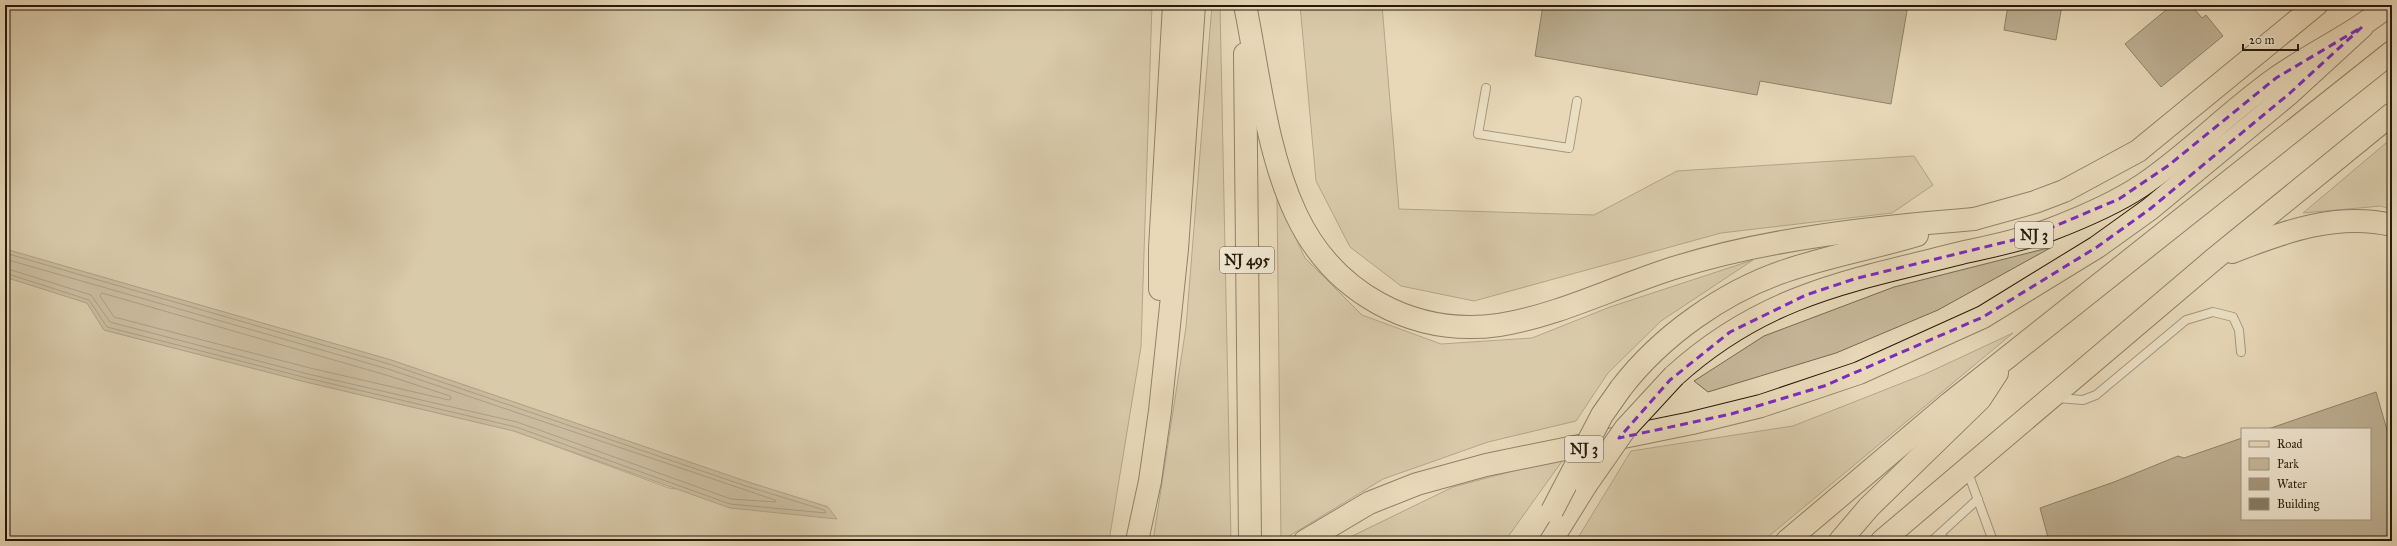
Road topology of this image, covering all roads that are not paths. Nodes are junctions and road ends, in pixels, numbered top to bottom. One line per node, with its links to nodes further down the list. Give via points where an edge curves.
1 (1174, 5): 16 (main road, via 1160,248)
2 (1194, 5): 16 (main road, via 1177,249)
3 (1244, 5): 11 (main road, via 1271,137 1297,216 1326,261 1352,287 1369,300 1403,316 1440,325 1480,327 1501,324 1549,313 1675,267 1736,251 1906,225); 22 (main road, NJ 495)
4 (2316, 5): 11 (main road, NJ 3, via 2138,151 2064,191)
5 (2390, 5): 6 (main road, NJ 3)
6 (2362, 26): 23 (main road, via 2290,93 2150,209 2097,248 1983,317 1859,374 1761,406 1692,423 1486,465 1423,482 1369,503); 25 (main road, NJ 3, bridge, via 2276,78 2169,165 2119,199 2034,235 1854,279 1806,295 1730,332 1674,376 1625,429)
7 (2392, 52): 15 (main road)
8 (1486, 88): 9 (lane, via 1478,134 1569,148)
9 (1577, 101)
10 (2392, 114): 13 (main road)
11 (1974, 219): 24 (main road, NJ 3, bridge, via 1810,263 1758,282 1717,304 1686,326 1646,359 1602,415)
12 (2392, 224): 13 (main road, via 2351,220 2312,225 2269,238)
13 (2213, 260): 17 (main road)
14 (2241, 352): 17 (lane, via 2239,330 2233,318 2213,312 2186,320 2096,395 2083,400)
15 (2006, 359): 26 (main road); 27 (main road, via 1980,399 1879,497)
16 (1162, 380): 21 (main road, via 1156,445)
17 (2050, 398): 18 (main road)
18 (1966, 468): 19 (lane); 28 (main road)
19 (1978, 499): 20 (lane); 31 (lane)
20 (1940, 534): 29 (lane); 30 (lane)
21 (1137, 541)
22 (1250, 541)
23 (1304, 541)
24 (1539, 541)
25 (1551, 541)
26 (1787, 541)
27 (1840, 541)
28 (1882, 541)
29 (1932, 541)
30 (1946, 541)
31 (1993, 541)

